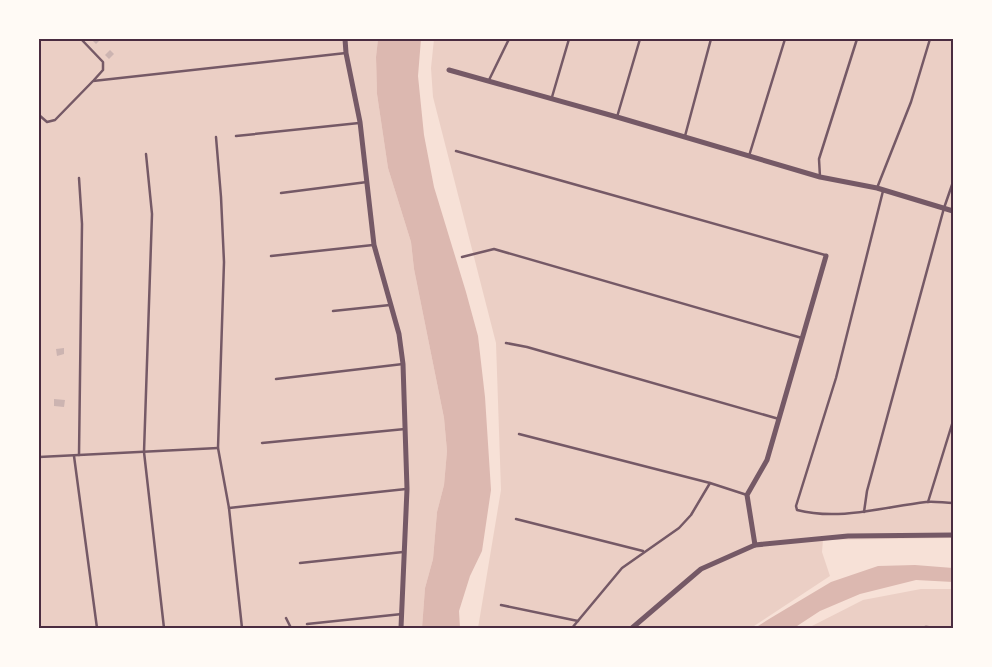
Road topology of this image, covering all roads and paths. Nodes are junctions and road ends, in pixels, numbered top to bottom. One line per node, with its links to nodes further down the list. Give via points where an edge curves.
1 (81, 39): 13 (lane, via 103,62 102,70)
2 (345, 39): 10 (street)
3 (509, 39): 12 (lane)
4 (569, 39): 14 (lane)
5 (640, 39): 16 (lane)
6 (711, 39): 20 (lane)
7 (785, 39): 23 (lane)
8 (857, 39): 24 (lane, via 819,159)
9 (930, 39): 28 (lane)
10 (346, 53): 13 (lane); 17 (street)
11 (449, 70): 12 (street)
12 (489, 80): 14 (street)
13 (93, 81): 15 (lane, via 55,120 47,122)
14 (551, 99): 16 (street)
15 (39, 115)
16 (617, 117): 20 (street)
17 (360, 122): 18 (lane); 26 (street)
18 (236, 136)
19 (216, 137): 47 (lane, via 224,262)
20 (684, 137): 23 (street)
21 (456, 151): 34 (lane)
22 (146, 154): 48 (lane, via 152,214)
23 (749, 156): 24 (street)
24 (820, 177): 28 (street)
25 (79, 178): 49 (lane, via 82,224)
26 (368, 182): 29 (lane); 32 (street)
27 (953, 182): 30 (lane)
28 (880, 189): 30 (street); 58 (lane, via 836,378 796,506 797,510 810,513)
29 (281, 193)
30 (944, 208): 31 (street); 58 (lane)
31 (953, 211)
32 (374, 245): 33 (lane); 36 (street)
33 (271, 256)
34 (826, 256): 38 (street)
35 (462, 257): 38 (lane, via 494,249)
36 (391, 305): 37 (lane); 40 (street)
37 (333, 311)
38 (803, 338): 42 (street)
39 (506, 343): 42 (lane)
40 (403, 364): 41 (lane); 44 (street)
41 (276, 379)
42 (779, 420): 54 (street, via 767,460)
43 (953, 420): 55 (lane)
44 (406, 429): 46 (lane); 53 (street)
45 (519, 434): 52 (lane)
46 (262, 443)
47 (218, 448): 48 (lane); 57 (lane)
48 (144, 452): 49 (lane); 71 (lane)
49 (79, 455): 50 (lane)
50 (74, 456): 51 (lane); 70 (lane)
51 (39, 457)
52 (710, 483): 54 (lane); 63 (lane, via 691,516)
53 (407, 489): 57 (lane); 62 (street)
54 (747, 495): 61 (street)
55 (928, 502): 56 (lane); 58 (lane)
56 (953, 503)
57 (229, 508): 72 (lane)
58 (864, 512)
59 (516, 519): 63 (lane)
60 (953, 535): 61 (street, via 856,536)
61 (754, 545): 76 (street, via 701,569)
62 (405, 552): 64 (lane); 66 (street)
63 (644, 552): 68 (lane, via 622,568)
64 (300, 563)
65 (501, 605): 68 (lane)
66 (402, 614): 69 (lane); 74 (street)
67 (286, 618): 73 (lane)
68 (579, 621): 75 (lane)
69 (306, 624)
70 (97, 628)
71 (164, 628)
72 (242, 628)
73 (291, 628)
74 (402, 628)
75 (572, 628)
76 (632, 628)
77 (920, 628): 78 (lane)
78 (938, 628)

